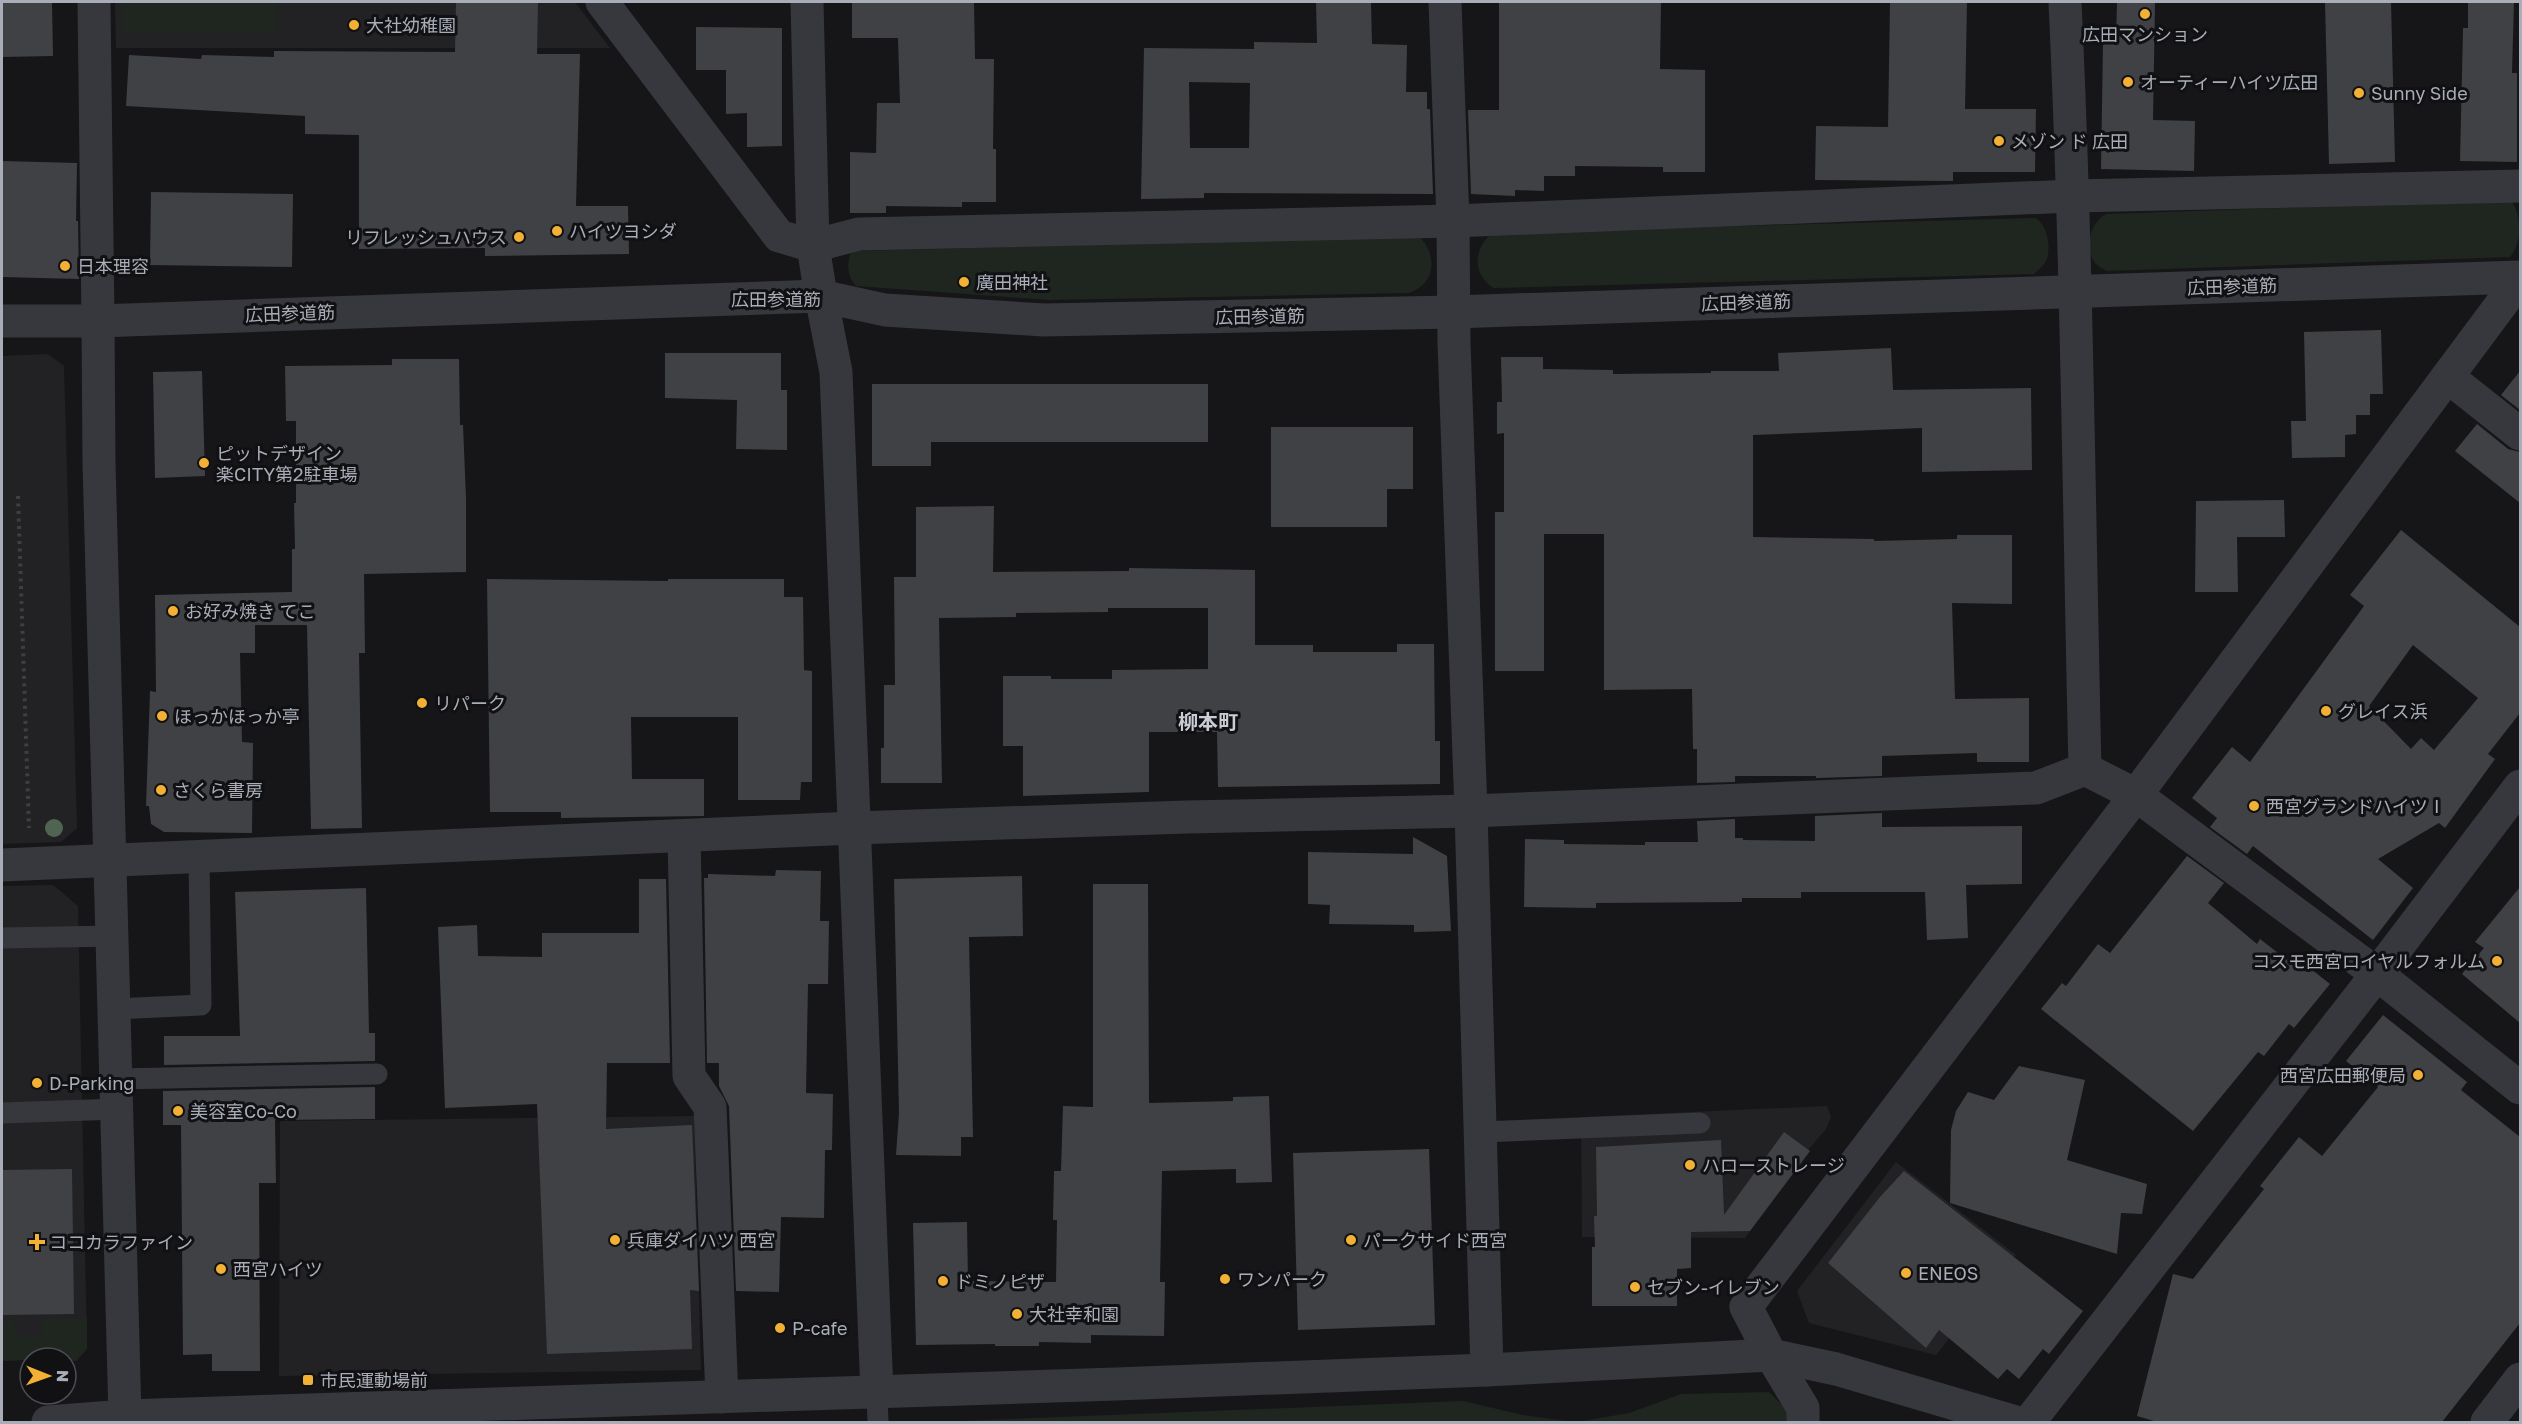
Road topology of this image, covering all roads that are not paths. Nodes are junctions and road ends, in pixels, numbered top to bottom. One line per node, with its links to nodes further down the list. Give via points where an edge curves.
1 (94, 2): 15 (street)
2 (602, 2): 9 (street, via 779,236)
3 (807, 2): 9 (street)
4 (1445, 2): 8 (street)
5 (2065, 2): 7 (street)
6 (2520, 186): 7 (street)
7 (2074, 196): 8 (street); 11 (street)
8 (1452, 221): 9 (street, via 859,234); 13 (street)
9 (813, 246): 12 (street)
10 (2520, 278): 11 (street, 広田参道筋); 16 (street)
11 (2074, 291): 13 (street, 広田参道筋); 18 (street)
12 (821, 296): 13 (street, 広田参道筋, via 885,310 1044,320); 15 (street, 広田参道筋); 22 (street, via 836,372)
13 (1453, 312): 21 (street)
14 (2, 321): 15 (street, 広田参道筋)
15 (98, 321): 25 (street)
16 (2448, 377): 17 (street); 20 (street)
17 (2520, 434)
18 (2085, 769): 20 (street); 21 (street, via 2036,788)
19 (2520, 786): 29 (street)
20 (2136, 795): 29 (street); 37 (street, via 1746,1307)
21 (1471, 811): 22 (street); 36 (street)
22 (854, 828): 23 (street); 41 (street)
23 (684, 836): 24 (street); 40 (street, via 689,1076 710,1107)
24 (199, 858): 25 (street); 30 (lane, via 201,1005)
25 (111, 862): 26 (street); 27 (street)
26 (16, 865)
27 (113, 936): 28 (lane); 30 (street)
28 (2, 938)
29 (2377, 975): 32 (street); 46 (street)
30 (115, 1009): 33 (street)
31 (377, 1074): 33 (lane)
32 (2520, 1088)
33 (118, 1094): 34 (lane); 42 (street)
34 (2, 1113)
35 (1700, 1124): 36 (lane)
36 (1480, 1132): 38 (street)
37 (1771, 1355): 38 (street); 44 (street, via 1803,1408); 45 (street, via 1836,1369)
38 (1487, 1370): 41 (street)
39 (2520, 1378): 47 (street)
40 (722, 1396): 41 (street); 42 (street)
41 (878, 1408)
42 (125, 1419): 43 (street)
43 (48, 1422)
44 (1803, 1422)
45 (2016, 1422)
46 (2029, 1422)
47 (2487, 1422)

